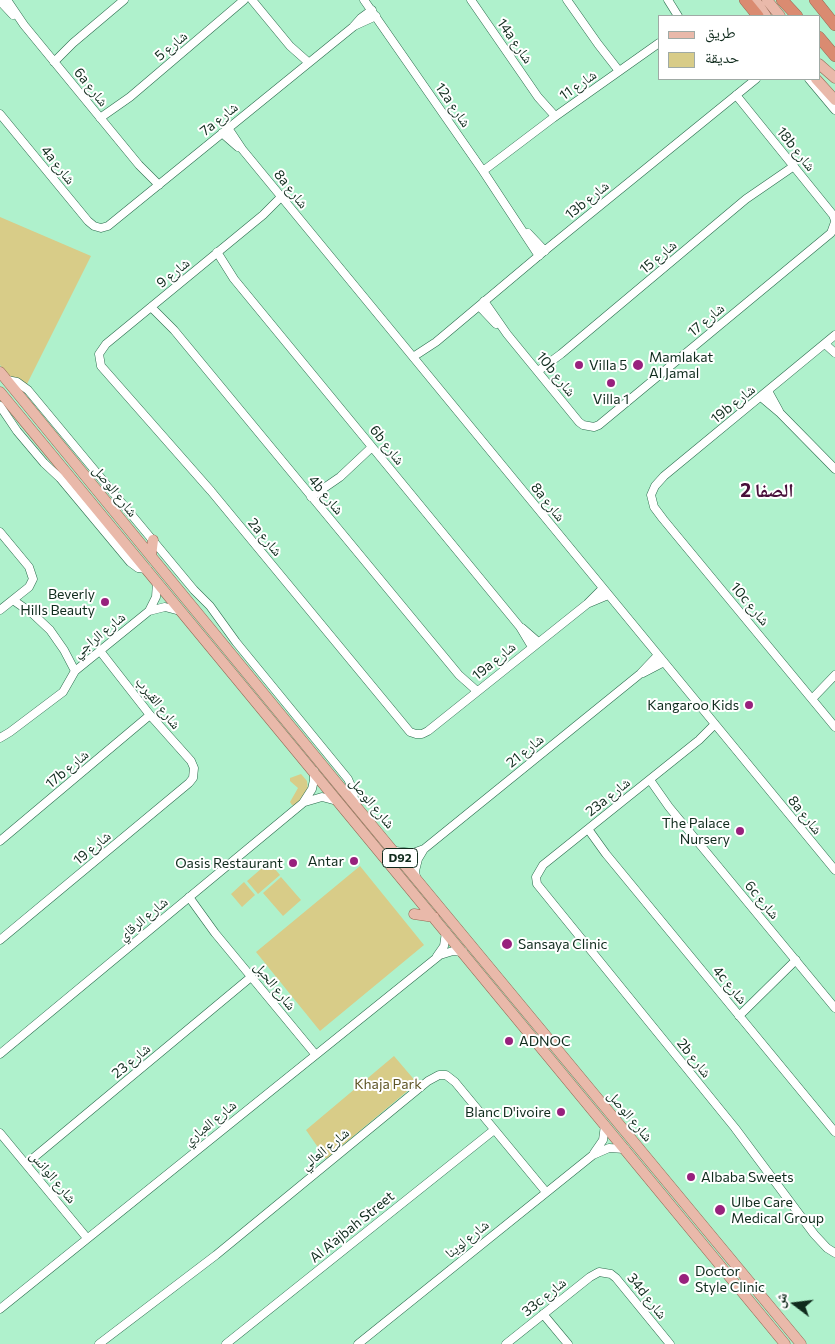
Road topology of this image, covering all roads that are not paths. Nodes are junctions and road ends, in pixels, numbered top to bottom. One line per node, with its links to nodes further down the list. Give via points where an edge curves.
1 (7, 0): 25 (street, 6a شارع)
2 (124, 0): 29 (street)
3 (244, 0): 17 (street, شارع 5)
4 (364, 0): 16 (street, 12a شارع)
5 (471, 0): 41 (street, 14a شارع)
6 (567, 0): 32 (street)
7 (668, 0): 18 (street)
8 (745, 0): 19 (highway)
9 (755, 0): 20 (main road)
10 (767, 0): 21 (main road)
11 (782, 0): 22 (highway)
12 (791, 0): 23 (highway)
13 (816, 0): 24 (highway)
14 (0, 1): 25 (street, 6a شارع)
15 (252, 1): 17 (street, شارع 5); 30 (street)
16 (374, 13): 30 (street, 7a شارع, via 360,18); 45 (street, 12a شارع)
17 (229, 14): 42 (street, شارع 5)
18 (677, 15)
19 (757, 15)
20 (765, 15)
21 (779, 15)
22 (797, 15)
23 (802, 15)
24 (835, 24)
25 (24, 25): 29 (street, 6a شارع)
26 (820, 38): 28 (highway)
27 (658, 44): 32 (street, شارع 11)
28 (835, 56)
29 (52, 59): 42 (street, 6a شارع)
30 (304, 65): 43 (street, 7a شارع)
31 (820, 65): 33 (main road)
32 (617, 73): 41 (street, شارع 11)
33 (835, 78)
34 (755, 80): 37 (street, 13b شارع)
35 (810, 80): 39 (street)
36 (817, 80): 38 (main road)
37 (736, 95): 44 (street, 18b شارع); 50 (street, 13b شارع)
38 (835, 100)
39 (835, 110)
40 (0, 114): 49 (street, 4a شارع, via 88,221)
41 (553, 118): 45 (street, شارع 11)
42 (102, 121): 46 (street, 6a شارع)
43 (225, 131): 46 (street, 7a شارع); 47 (street, 8a شارع)
44 (792, 164): 48 (street, 18b شارع, via 834,215); 58 (street, شارع 15)
45 (482, 169): 50 (street, 12a شارع)
46 (156, 187): 49 (street, 7a شارع, via 114,222)
47 (283, 200): 51 (street, شارع 9); 57 (street, 8a شارع)
48 (835, 222): 65 (street, شارع 17, via 831,233 599,425)
49 (101, 228)
50 (542, 254): 52 (street, 13b شارع)
51 (214, 255): 53 (street, شارع 9); 66 (street, 6b شارع)
52 (481, 304): 57 (street, 13b شارع); 58 (street, 10b شارع)
53 (154, 305): 55 (street, شارع 9, via 106,344); 69 (street, 4b شارع)
54 (831, 341): 56 (street); 60 (street, 19b شارع)
55 (99, 354): 96 (street, 2a شارع, via 101,366 211,492 406,728)
56 (835, 354)
57 (415, 360): 75 (street, 8a شارع)
58 (540, 374): 65 (street, 10b شارع, via 579,422)
59 (3, 376): 71 (street, via 28,390); 72 (main road, شارع الوصل / D92)
60 (768, 391): 62 (street, 19b شارع); 64 (street)
61 (0, 392): 73 (main road, شارع الوصل / D92)
62 (761, 397): 64 (street); 68 (street, 19b شارع, via 660,480)
63 (0, 406): 73 (street, شارع الوصل, via 44,464 60,478 129,560 138,568)
64 (780, 413): 67 (street)
65 (588, 427)
66 (374, 449): 69 (street); 82 (street, 6b شارع)
67 (835, 469)
68 (651, 495): 91 (street, 10c شارع, via 658,513)
69 (313, 499): 88 (street, 4b شارع)
70 (0, 532): 77 (street, via 32,571 32,582)
71 (153, 540): 72 (main road); 103 (street, via 348,778)
72 (151, 556): 103 (main road, شارع الوصل / D92)
73 (147, 569): 74 (main road, شارع الوصل / D92)
74 (156, 581): 80 (street, via 156,596); 81 (main road, شارع الوصل / D92)
75 (602, 588): 76 (street, 8a شارع); 78 (street, 19a شارع)
76 (608, 594): 78 (street, 19a شارع); 84 (street, 8a شارع)
77 (13, 600): 79 (street); 86 (street, via 50,630)
78 (587, 604): 82 (street, 19a شارع)
79 (0, 610)
80 (149, 611): 81 (street, via 165,606); 83 (street, شارع الراجي)
81 (181, 611): 99 (main road, شارع الوصل / D92)
82 (535, 644): 90 (street, 19a شارع)
83 (100, 651): 86 (street, شارع الراجي); 93 (street, شارع القيرب)
84 (658, 655): 85 (street, 8a شارع); 87 (street, شارع 21)
85 (664, 662): 87 (street, شارع 21); 94 (street, 8a شارع)
86 (75, 671): 97 (street, شارع الراجي, via 64,692)
87 (641, 673): 106 (street, شارع 21)
88 (459, 675): 90 (street, 4b شارع); 92 (street, 4b شارع)
89 (835, 675): 91 (street)
90 (477, 691): 92 (street, 19a شارع)
91 (810, 696): 95 (street, 10c شارع)
92 (470, 697): 96 (street, 19a شارع, via 428,731)
93 (150, 715): 98 (street, شارع القيرب, via 191,762); 105 (street, 17b شارع)
94 (716, 726): 100 (street, 23a شارع); 108 (street, 8a شارع)
95 (835, 727)
96 (416, 734)
97 (0, 738)
98 (194, 771): 115 (street, شارع 19, via 189,784)
99 (314, 771): 101 (main road, شارع الوصل / D92); 102 (street, شارع الرقاي, via 312,789)
100 (648, 781): 104 (street, 23a شارع); 118 (street, 6c شارع)
101 (338, 801): 102 (street, شارع الرقاي, via 322,797); 113 (main road, شارع الوصل / D92)
102 (303, 803): 111 (street, شارع الرقاي)
103 (355, 805): 107 (main road, شارع الوصل / D92)
104 (586, 831): 110 (street, 23a شارع, via 543,865); 121 (street, 4c شارع)
105 (0, 841)
106 (424, 849): 107 (street, via 413,853); 109 (street, via 416,865)
107 (395, 852): 109 (main road, شارع الوصل / D92)
108 (835, 870)
109 (416, 877): 124 (main road, شارع الوصل / D92)
110 (536, 877): 137 (street, 2b شارع, via 541,892 735,1128 814,1234)
111 (187, 899): 119 (street, شارع الحبل); 122 (street, شارع الرقاي)
112 (414, 914): 113 (main road)
113 (434, 918): 114 (main road, شارع الوصل / D92)
114 (446, 932): 116 (main road, شارع الوصل / D92); 117 (street, شارع العباري, via 444,946)
115 (0, 940)
116 (463, 952): 117 (street, شارع العباري, via 448,951); 125 (main road, شارع الوصل / D92)
117 (436, 958): 123 (street, شارع العباري)
118 (798, 963): 120 (street, 6c شارع); 121 (street)
119 (251, 977): 123 (street, شارع الحبل); 134 (street, شارع 23)
120 (835, 1008)
121 (737, 1013): 128 (street, 4c شارع)
122 (0, 1054)
123 (315, 1054): 136 (street, شارع العباري)
124 (598, 1098): 125 (main road, via 596,1105); 130 (main road, شارع الوصل / D92)
125 (589, 1106): 126 (main road, شارع الوصل / D92)
126 (605, 1125): 132 (main road, شارع الوصل / D92); 133 (street, شارع لوينا, via 603,1140)
127 (494, 1130): 135 (street, شارع العالي); 144 (street, شارع العالي, via 450,1077 433,1077 216,1255); 145 (street, Al A’ajbah Street)
128 (835, 1132)
129 (0, 1133): 134 (street, شارع الوانس)
130 (632, 1139): 131 (main road); 140 (main road, شارع الوصل / D92)
131 (644, 1142)
132 (625, 1149): 133 (street, شارع لوينا, via 609,1148); 149 (main road, شارع الوصل / D92)
133 (593, 1155): 135 (street, شارع لوينا)
134 (26, 1164): 136 (street, شارع الوانس)
135 (546, 1192): 143 (street, شارع لوينا)
136 (87, 1238): 141 (street, شارع العباري)
137 (835, 1253)
138 (599, 1272): 142 (street, 33c شارع); 148 (street, 34d شارع, via 616,1278)
139 (768, 1291): 140 (main road)
140 (767, 1303): 150 (main road, شارع الوصل / D92)
141 (0, 1309)
142 (543, 1314): 146 (street, 33c شارع); 147 (street)
143 (360, 1343)
144 (100, 1344)
145 (226, 1344)
146 (506, 1344)
147 (568, 1344)
148 (670, 1344)
149 (785, 1344)
150 (801, 1344)

